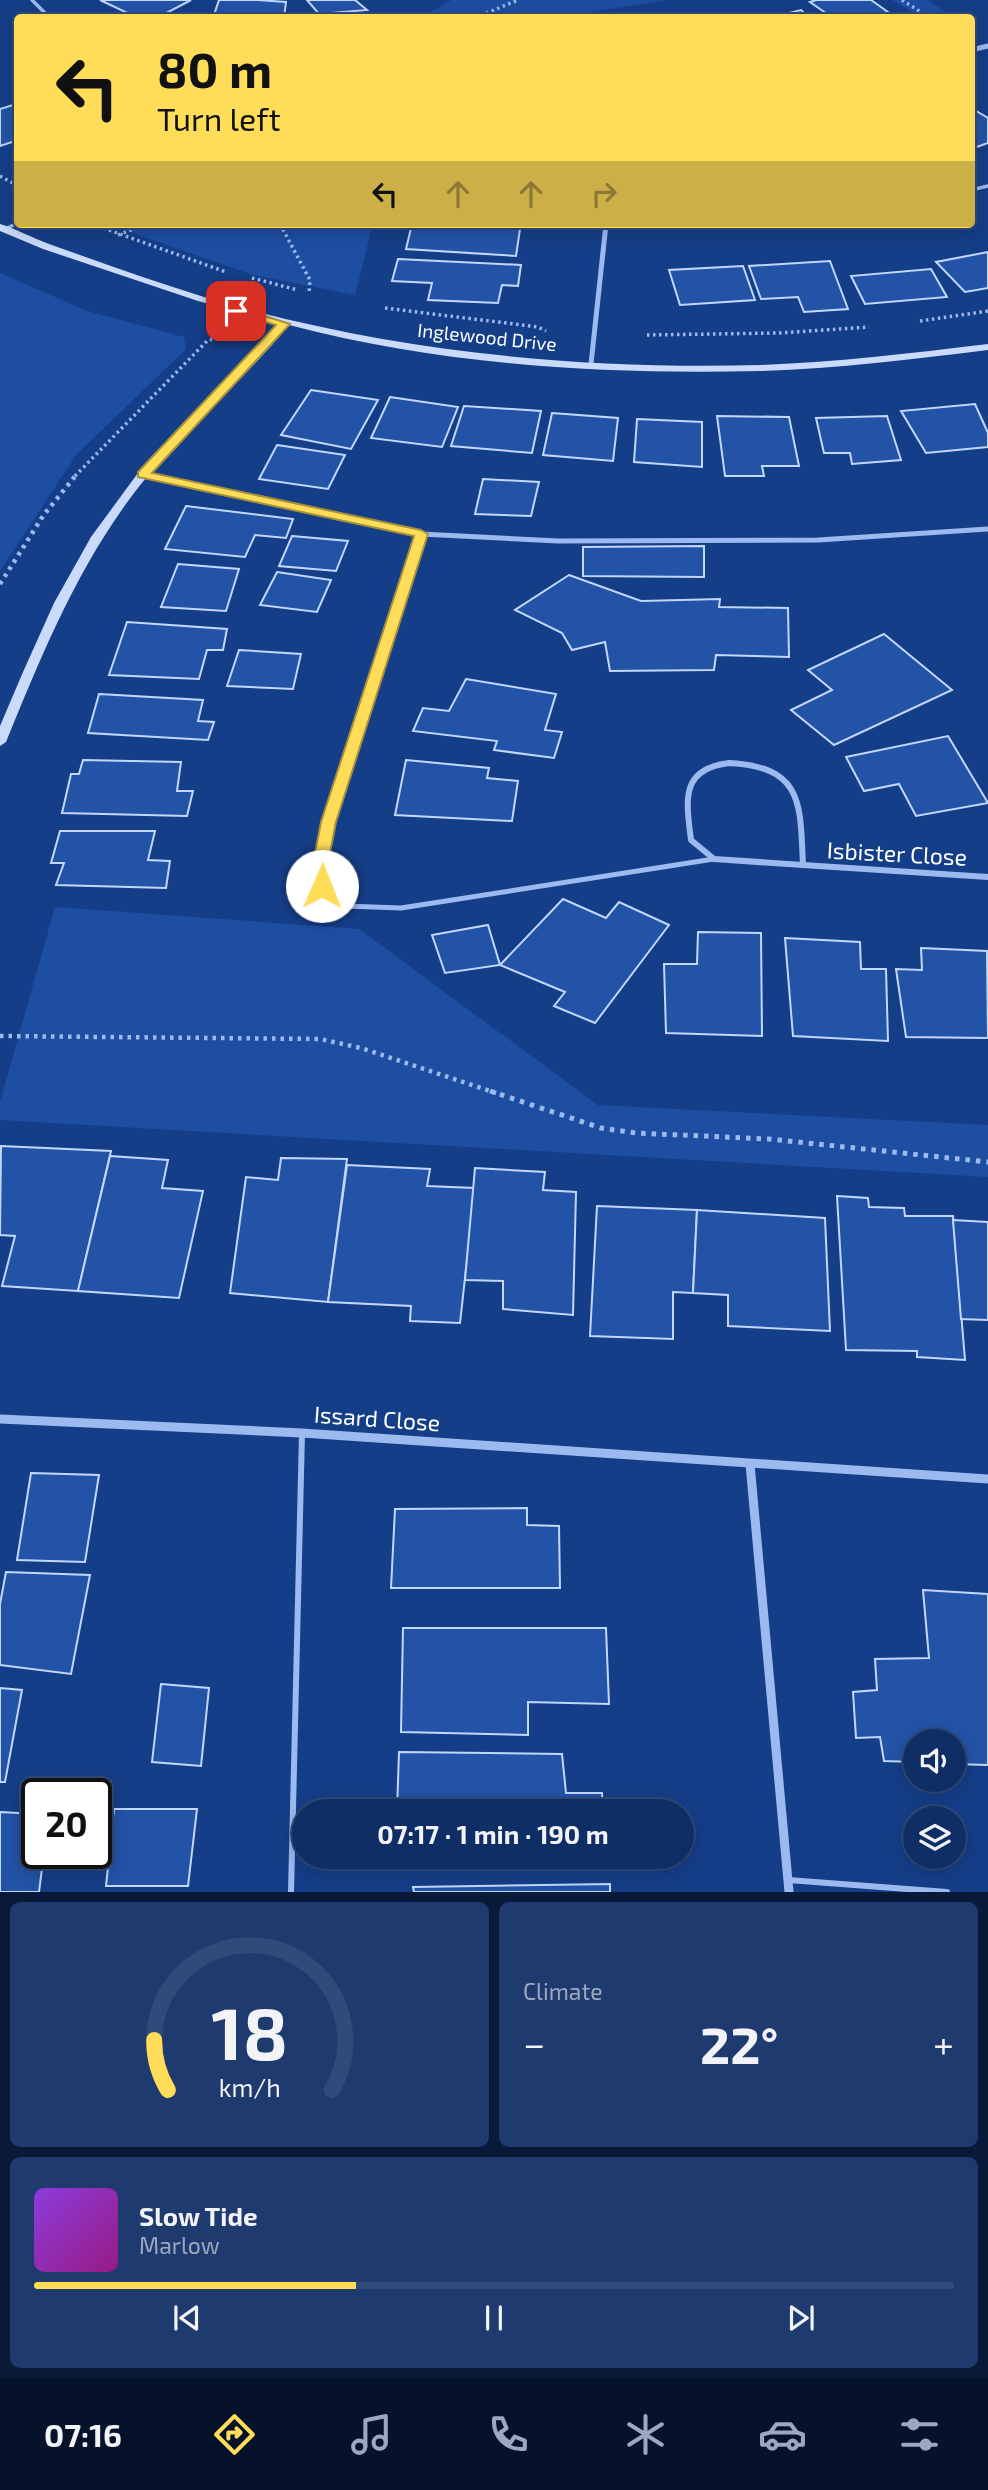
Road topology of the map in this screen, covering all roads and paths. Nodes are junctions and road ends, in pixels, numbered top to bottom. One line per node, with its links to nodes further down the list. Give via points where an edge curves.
1 (32, 0): 4 (lane)
2 (518, 0): 5 (path)
3 (902, 0): 6 (path)
4 (46, 14)
5 (485, 14)
6 (924, 14)
7 (101, 228): 12 (path)
8 (136, 228): 12 (path)
9 (283, 228): 15 (path, via 310,280)
10 (606, 228): 26 (street)
11 (2, 229): 20 (street, Inglewood Drive, via 165,290)
12 (118, 235): 13 (path)
13 (237, 275)
14 (250, 278): 15 (path)
15 (309, 293): 16 (path)
16 (322, 296)
17 (374, 306): 22 (path, via 538,327)
18 (988, 311): 19 (path)
19 (911, 322)
20 (284, 324): 26 (street, Inglewood Drive, via 455,353); 27 (street)
21 (874, 326): 23 (path)
22 (550, 333)
23 (640, 337)
24 (222, 338): 30 (path, via 208,340 104,442 38,523)
25 (988, 346): 26 (street, Inglewood Drive, via 898,360 773,368)
26 (591, 364)
27 (143, 475): 29 (lane); 31 (street, via 104,526 65,592)
28 (988, 529): 29 (lane, via 818,540 558,541)
29 (421, 534): 32 (lane, via 329,822 318,874 331,897 345,906 401,908)
30 (0, 584)
31 (0, 742)
32 (714, 859): 33 (street, Isbister Close); 33 (street, Isbister Close, via 691,840 689,789 695,776 710,766 750,764 781,776 792,787 798,800)
33 (803, 866): 34 (street, Isbister Close)
34 (988, 877)
35 (0, 1036): 36 (path, via 320,1039 361,1048 601,1128 769,1139)
36 (988, 1162)
37 (0, 1419): 38 (street, Issard Close)
38 (302, 1433): 39 (street, Issard Close); 42 (lane)
39 (750, 1464): 40 (street, Issard Close); 41 (street)
40 (988, 1479)
41 (788, 1880): 43 (street); 44 (lane)
42 (291, 1892)
43 (789, 1892)
44 (947, 1892)

